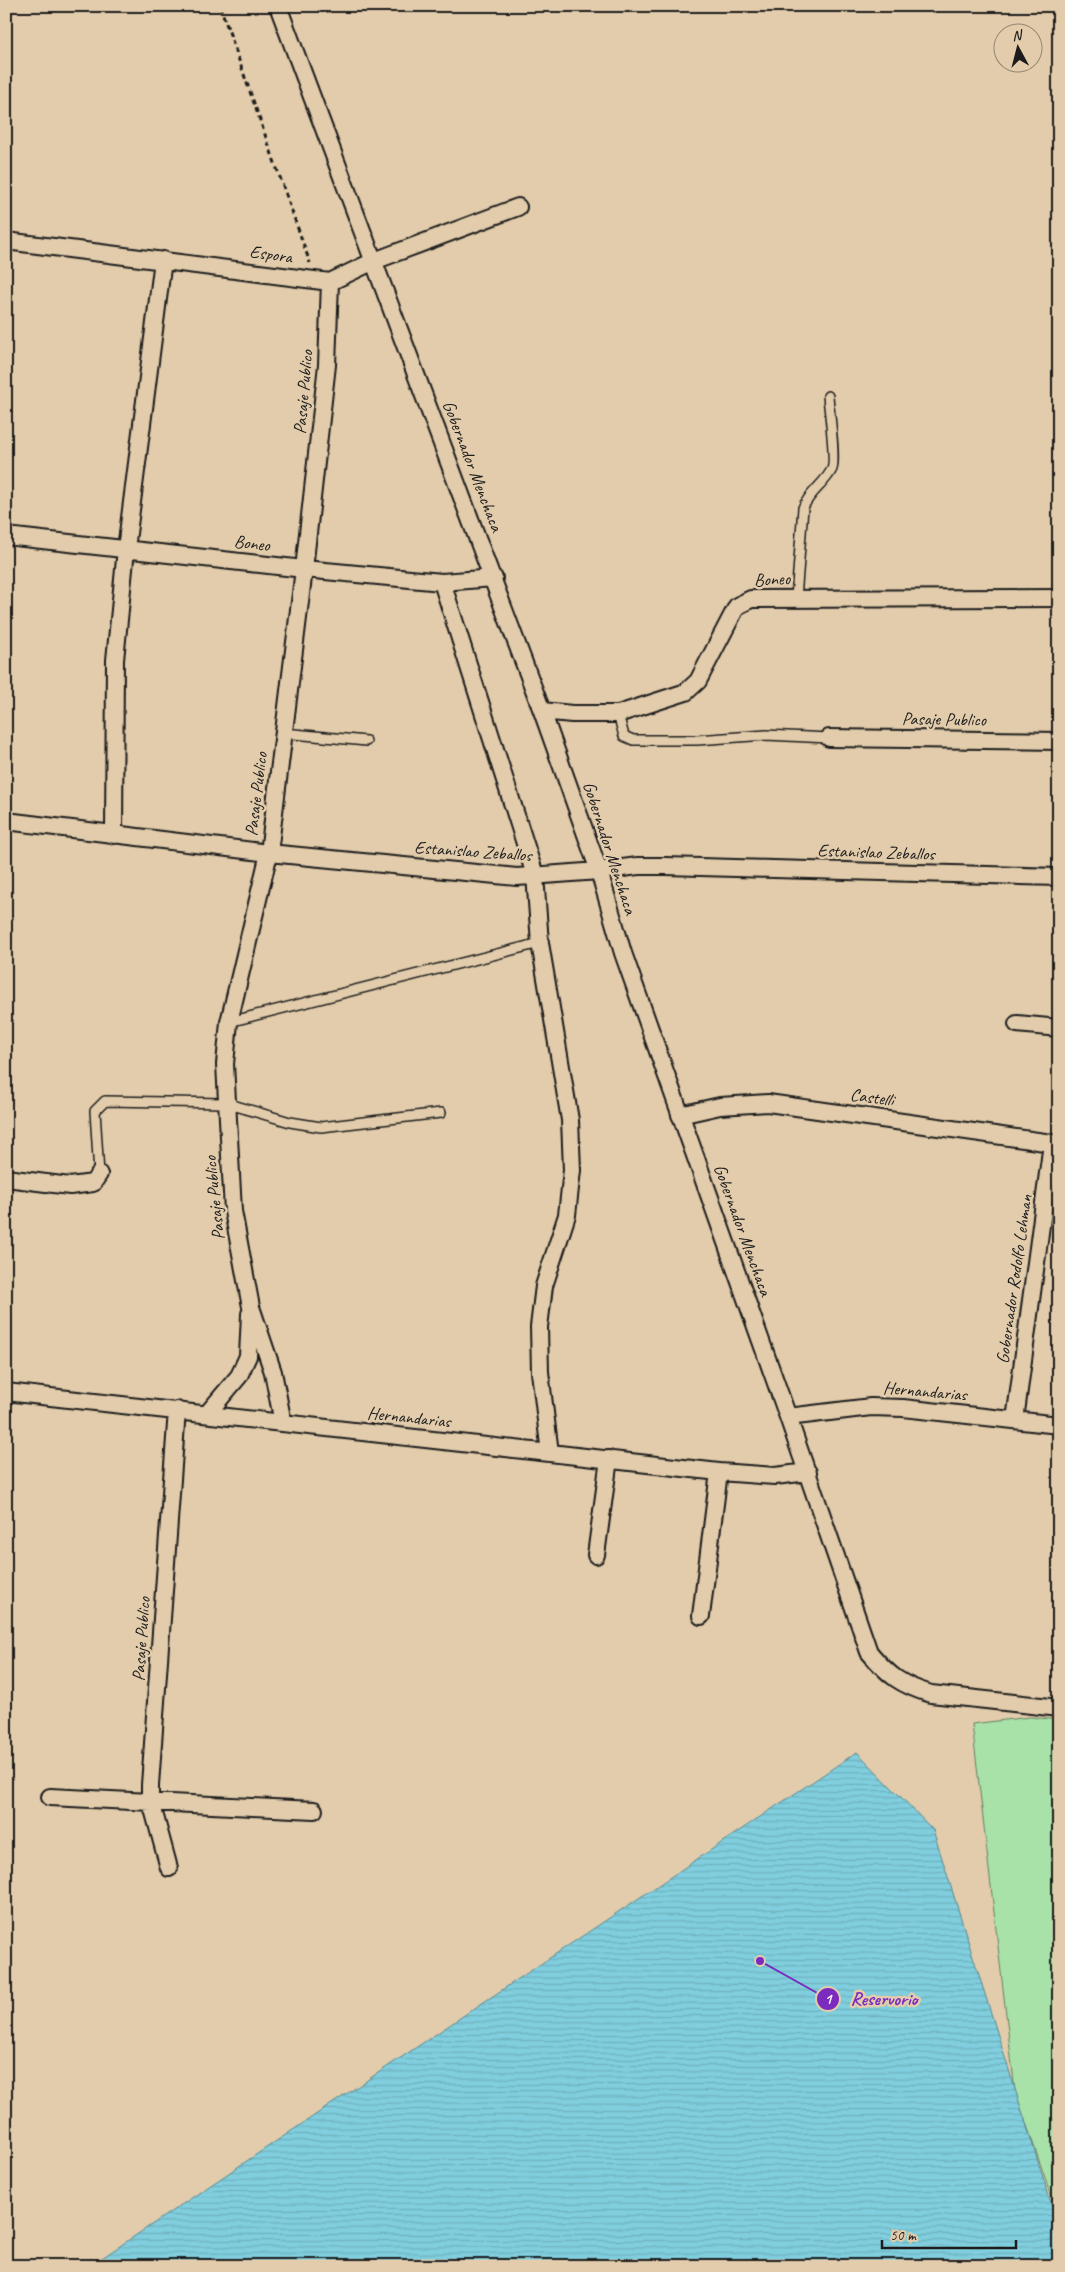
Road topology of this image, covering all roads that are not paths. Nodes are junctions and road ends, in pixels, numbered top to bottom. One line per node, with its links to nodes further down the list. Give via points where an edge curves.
1 (278, 6): 5 (street, Gobernador Menchaca)
2 (518, 207): 5 (street)
3 (6, 241): 4 (street, Espora)
4 (163, 260): 6 (street, Espora); 9 (street)
5 (374, 261): 6 (street); 11 (street, Gobernador Menchaca)
6 (324, 281): 10 (street, Pasaje Publico, via 327,365)
7 (828, 396): 13 (lane, via 834,467 806,499 803,508)
8 (6, 536): 9 (street, Boneo)
9 (126, 549): 10 (street, Boneo); 22 (street, via 115,660)
10 (304, 569): 12 (street, Boneo); 17 (street, Pasaje Publico)
11 (494, 578): 12 (street, Boneo); 15 (street, Gobernador Menchaca)
12 (442, 582): 25 (street)
13 (796, 598): 14 (street, Boneo); 16 (street, Boneo, via 744,601 737,606 693,688)
14 (1059, 598)
15 (542, 710): 16 (street, Boneo); 24 (street, Gobernador Menchaca)
16 (618, 714): 18 (lane, via 624,736 633,740 766,735)
17 (284, 733): 19 (lane); 23 (street, Pasaje Publico)
18 (829, 738): 20 (street, Pasaje Publico)
19 (366, 740)
20 (1059, 741)
21 (6, 821): 22 (street, Estanislao Zeballos)
22 (114, 835): 23 (street, Estanislao Zeballos)
23 (269, 853): 25 (street, Estanislao Zeballos, via 517,877); 28 (street, Pasaje Publico)
24 (599, 871): 25 (street, Estanislao Zeballos); 26 (street, Estanislao Zeballos, via 666,866); 33 (street, Gobernador Menchaca, via 623,953)
25 (535, 875): 27 (street)
26 (1059, 877)
27 (540, 943): 28 (lane); 45 (street, via 570,1120 572,1170 567,1215 544,1286 539,1327 540,1372)
28 (229, 1022): 31 (street, Pasaje Publico)
29 (1017, 1024): 30 (street)
30 (1059, 1028)
31 (226, 1103): 32 (lane, via 290,1122 321,1127); 35 (lane, via 105,1101 95,1110); 37 (street, Pasaje Publico, via 233,1212)
32 (441, 1113)
33 (680, 1115): 34 (street, Castelli, via 720,1106 768,1103); 41 (street, Gobernador Menchaca)
34 (1056, 1143): 42 (street, Gobernador Rodolfo Lehman)
35 (99, 1174): 36 (street, via 93,1184 70,1186)
36 (6, 1178)
37 (251, 1307): 40 (street, Pasaje Publico, via 248,1356 240,1376); 43 (street, Pasaje Publico, via 273,1372)
38 (6, 1392): 39 (street, Hernandarias)
39 (177, 1410): 40 (street, Hernandarias); 53 (street, Pasaje Publico)
40 (207, 1414): 43 (street, Hernandarias)
41 (788, 1416): 42 (street, Hernandarias, via 871,1407); 48 (street, Gobernador Menchaca)
42 (1015, 1420): 44 (street, Hernandarias)
43 (283, 1423): 45 (street, Hernandarias)
44 (1059, 1425)
45 (550, 1453): 46 (street, Hernandarias)
46 (609, 1459): 47 (street, Hernandarias); 49 (street)
47 (719, 1472): 48 (street, Hernandarias, via 775,1476); 50 (street)
48 (808, 1472): 51 (street, Gobernador Menchaca, via 869,1652 895,1680 931,1694)
49 (596, 1555)
50 (701, 1616)
51 (1059, 1708)
52 (50, 1797): 53 (street)
53 (151, 1802): 54 (street); 55 (street, Pasaje Publico)
54 (314, 1810)
55 (169, 1868)

